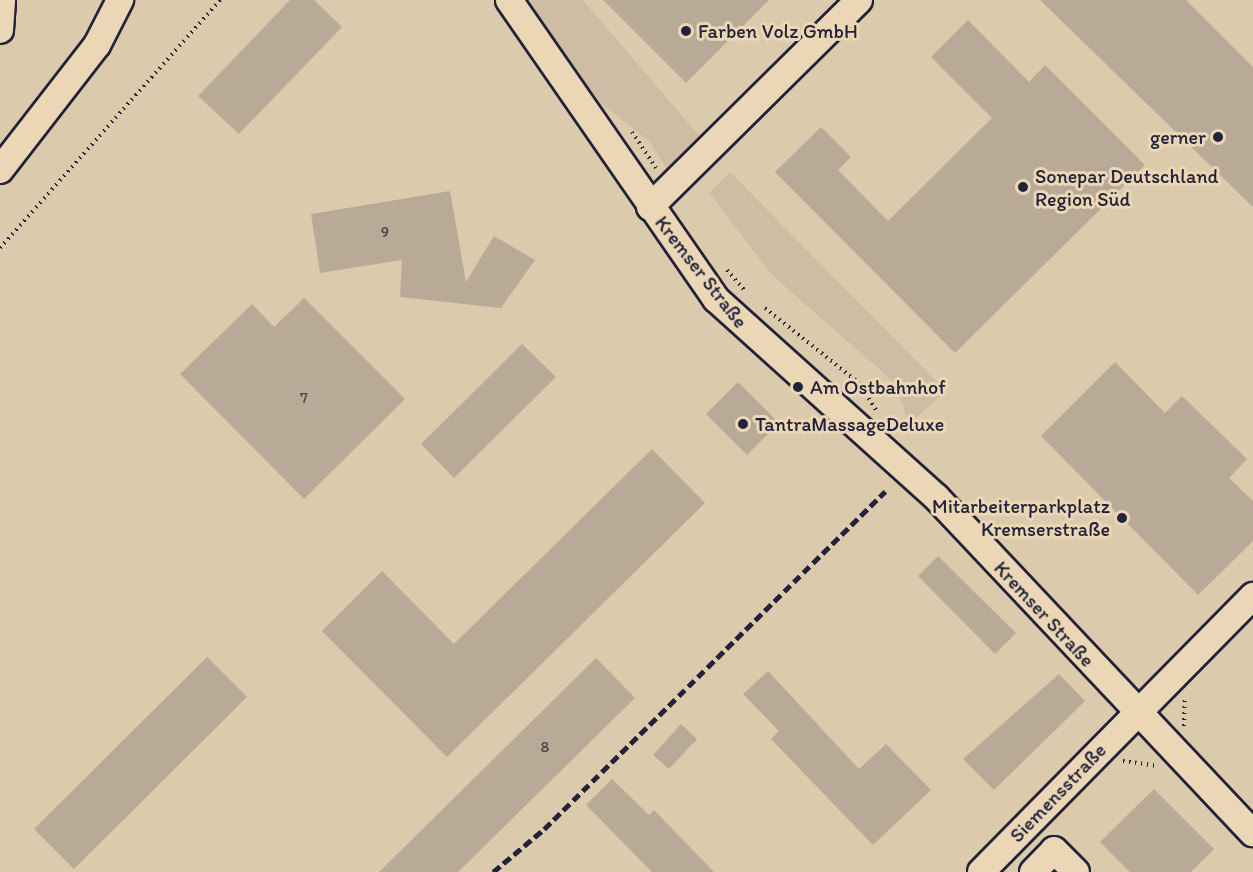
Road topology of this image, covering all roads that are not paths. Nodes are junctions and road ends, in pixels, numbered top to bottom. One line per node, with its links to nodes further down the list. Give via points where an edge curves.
1 (2, 0): 5 (street)
2 (120, 0): 6 (street, via 98,45)
3 (509, 0): 7 (street, Kremser Straße)
4 (859, 0): 7 (street)
5 (0, 30)
6 (0, 170)
7 (650, 207): 9 (street, Kremser Straße, via 716,299 750,334 870,433)
8 (1253, 596): 9 (street, Siemensstraße)
9 (1135, 713): 10 (street); 11 (street, Siemensstraße)
10 (1253, 833)
11 (981, 872)
12 (1033, 872): 13 (street, via 1054,850)
13 (1076, 872)

